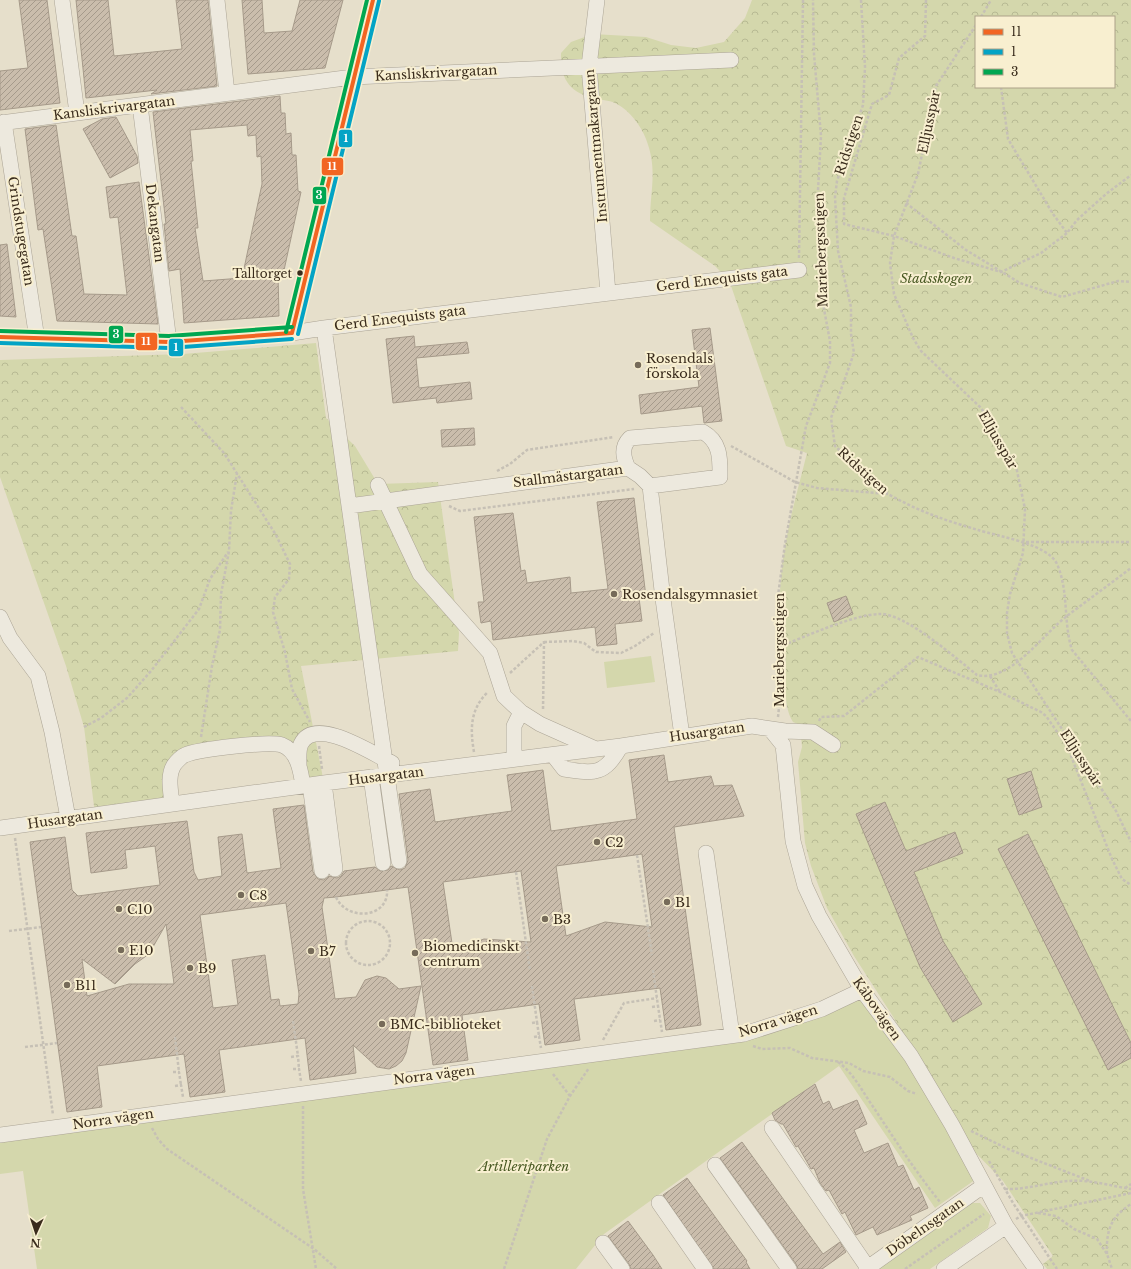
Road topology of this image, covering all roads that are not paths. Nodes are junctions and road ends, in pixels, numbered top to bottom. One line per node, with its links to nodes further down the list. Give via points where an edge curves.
1 (62, 0): 10 (street)
2 (217, 0): 8 (street)
3 (373, 0): 7 (street)
4 (597, 0): 6 (street, Instrumentmakargatan)
5 (731, 60): 6 (street, Kansliskrivargatan)
6 (589, 66): 7 (street, Kansliskrivargatan); 13 (street, Instrumentmakargatan)
7 (353, 77): 8 (street, Kansliskrivargatan); 15 (street)
8 (227, 93): 9 (street, Kansliskrivargatan)
9 (140, 105): 10 (street, Kansliskrivargatan); 18 (street, Dekangatan)
10 (77, 113): 11 (street, Kansliskrivargatan)
11 (2, 123): 17 (street, Grindstugegatan)
12 (799, 270): 13 (street, Gerd Enequists gata)
13 (608, 293): 14 (street, Gerd Enequists gata)
14 (324, 328): 15 (street, Gerd Enequists gata); 23 (street)
15 (292, 333): 18 (street, Gerd Enequists gata)
16 (0, 337): 17 (street, Gerd Enequists gata)
17 (37, 339): 18 (street, Gerd Enequists gata)
18 (169, 342)
19 (628, 468): 21 (street, Stallmästargatan); 21 (street, via 623,450 630,438 704,432 716,442 720,477); 22 (street, Stallmästargatan)
20 (378, 484): 22 (street)
21 (650, 486): 27 (street)
22 (386, 501): 23 (street, Stallmästargatan); 25 (street, via 420,574 490,653 504,696)
23 (349, 506): 33 (street)
24 (0, 617): 40 (street, via 10,638 38,676 52,732)
25 (521, 712): 30 (street, via 540,724); 32 (street, via 514,726)
26 (771, 730): 27 (street, Husargatan, via 763,726 752,726); 28 (street, Husargatan, via 813,732); 46 (street, Kåbovägen, via 783,745 793,841 806,886 818,916)
27 (682, 736): 29 (street, Husargatan)
28 (833, 745)
29 (621, 746): 30 (street, Husargatan); 31 (street, via 610,763 594,772 564,769)
30 (596, 749): 31 (street, Husargatan)
31 (553, 755): 32 (street, Husargatan)
32 (514, 759): 35 (street, Husargatan)
33 (385, 760): 34 (street, via 340,737 317,733 307,736 301,744); 35 (street); 36 (street)
34 (299, 765): 38 (street); 39 (street, via 293,753 282,745 250,745 184,755 174,765 170,777)
35 (415, 772): 36 (street, Husargatan)
36 (387, 775): 37 (street, Husargatan); 43 (street)
37 (371, 777): 38 (street, Husargatan); 44 (street)
38 (312, 785): 39 (street, Husargatan); 45 (street)
39 (172, 804): 40 (street, Husargatan)
40 (68, 818): 41 (street, Husargatan)
41 (7, 827)
42 (706, 853): 47 (street)
43 (399, 861)
44 (383, 863)
45 (328, 870)
46 (862, 990): 47 (street, Norra vägen, via 822,1008 744,1034); 51 (street, Kåbovägen, via 911,1056 952,1125)
47 (732, 1035): 49 (street, Norra vägen)
48 (772, 1128): 58 (street)
49 (0, 1135)
50 (715, 1165): 57 (street)
51 (983, 1186): 53 (street, Kåbovägen); 58 (street, Döbelnsgatan)
52 (659, 1203): 56 (street)
53 (1006, 1226): 59 (street); 60 (street, Kåbovägen)
54 (603, 1242): 55 (street)
55 (622, 1269)
56 (705, 1269)
57 (789, 1269)
58 (867, 1269)
59 (944, 1269)
60 (1036, 1269)

